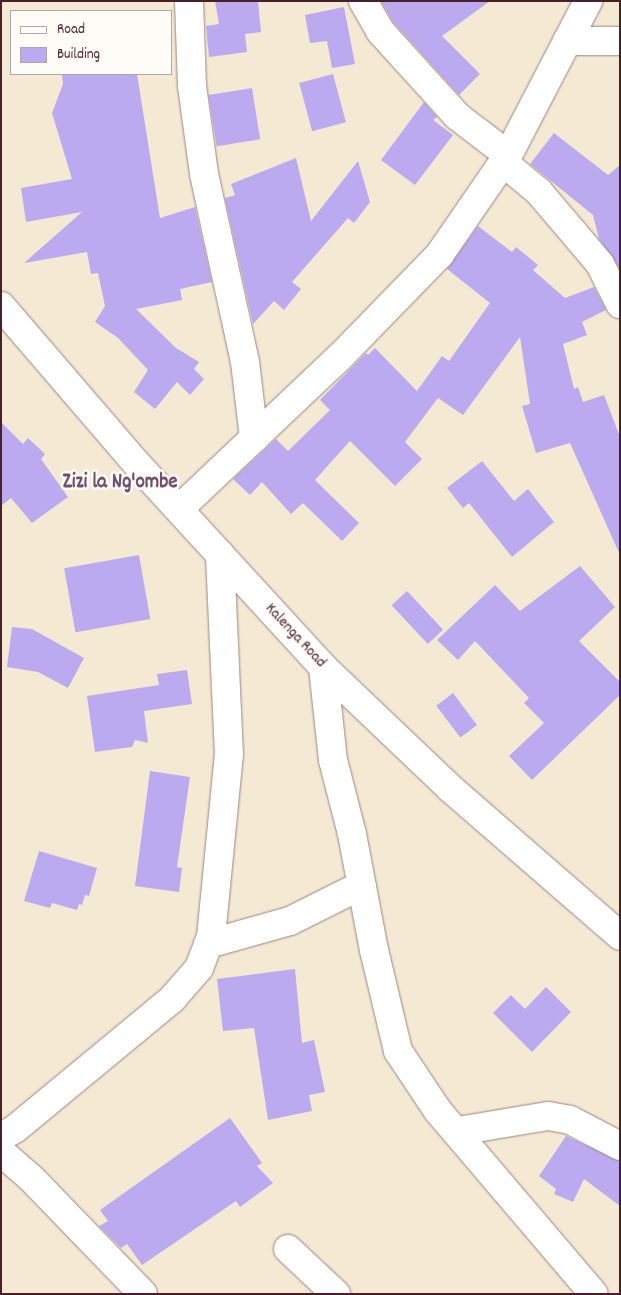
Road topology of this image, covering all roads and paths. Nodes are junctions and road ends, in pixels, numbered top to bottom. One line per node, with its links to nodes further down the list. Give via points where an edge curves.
1 (189, 1): 9 (street, via 192,86 204,174 245,362)
2 (363, 1): 6 (street, via 380,31 457,116)
3 (588, 1): 4 (street)
4 (567, 41): 5 (street); 6 (street)
5 (620, 42)
6 (505, 158): 7 (street, via 539,192 600,264); 9 (street, via 440,254)
7 (620, 304)
8 (1, 306): 10 (street, Kalenga Road)
9 (254, 438): 10 (street)
10 (179, 509): 11 (street, Kalenga Road)
11 (220, 554): 12 (street, Kalenga Road); 15 (street, via 229,755)
12 (323, 668): 13 (street, via 333,760); 14 (street, Kalenga Road, via 450,788)
13 (362, 885): 15 (street, via 290,921); 16 (street, via 398,1051 433,1105)
14 (620, 936)
15 (208, 944): 17 (street, via 199,968 172,999 23,1123)
16 (458, 1131): 18 (street, via 548,1116 570,1120); 23 (street)
17 (1, 1137)
18 (620, 1146)
19 (1, 1152): 21 (street, via 31,1178)
20 (288, 1249): 22 (street)
21 (143, 1294)
22 (336, 1294)
23 (594, 1294)

